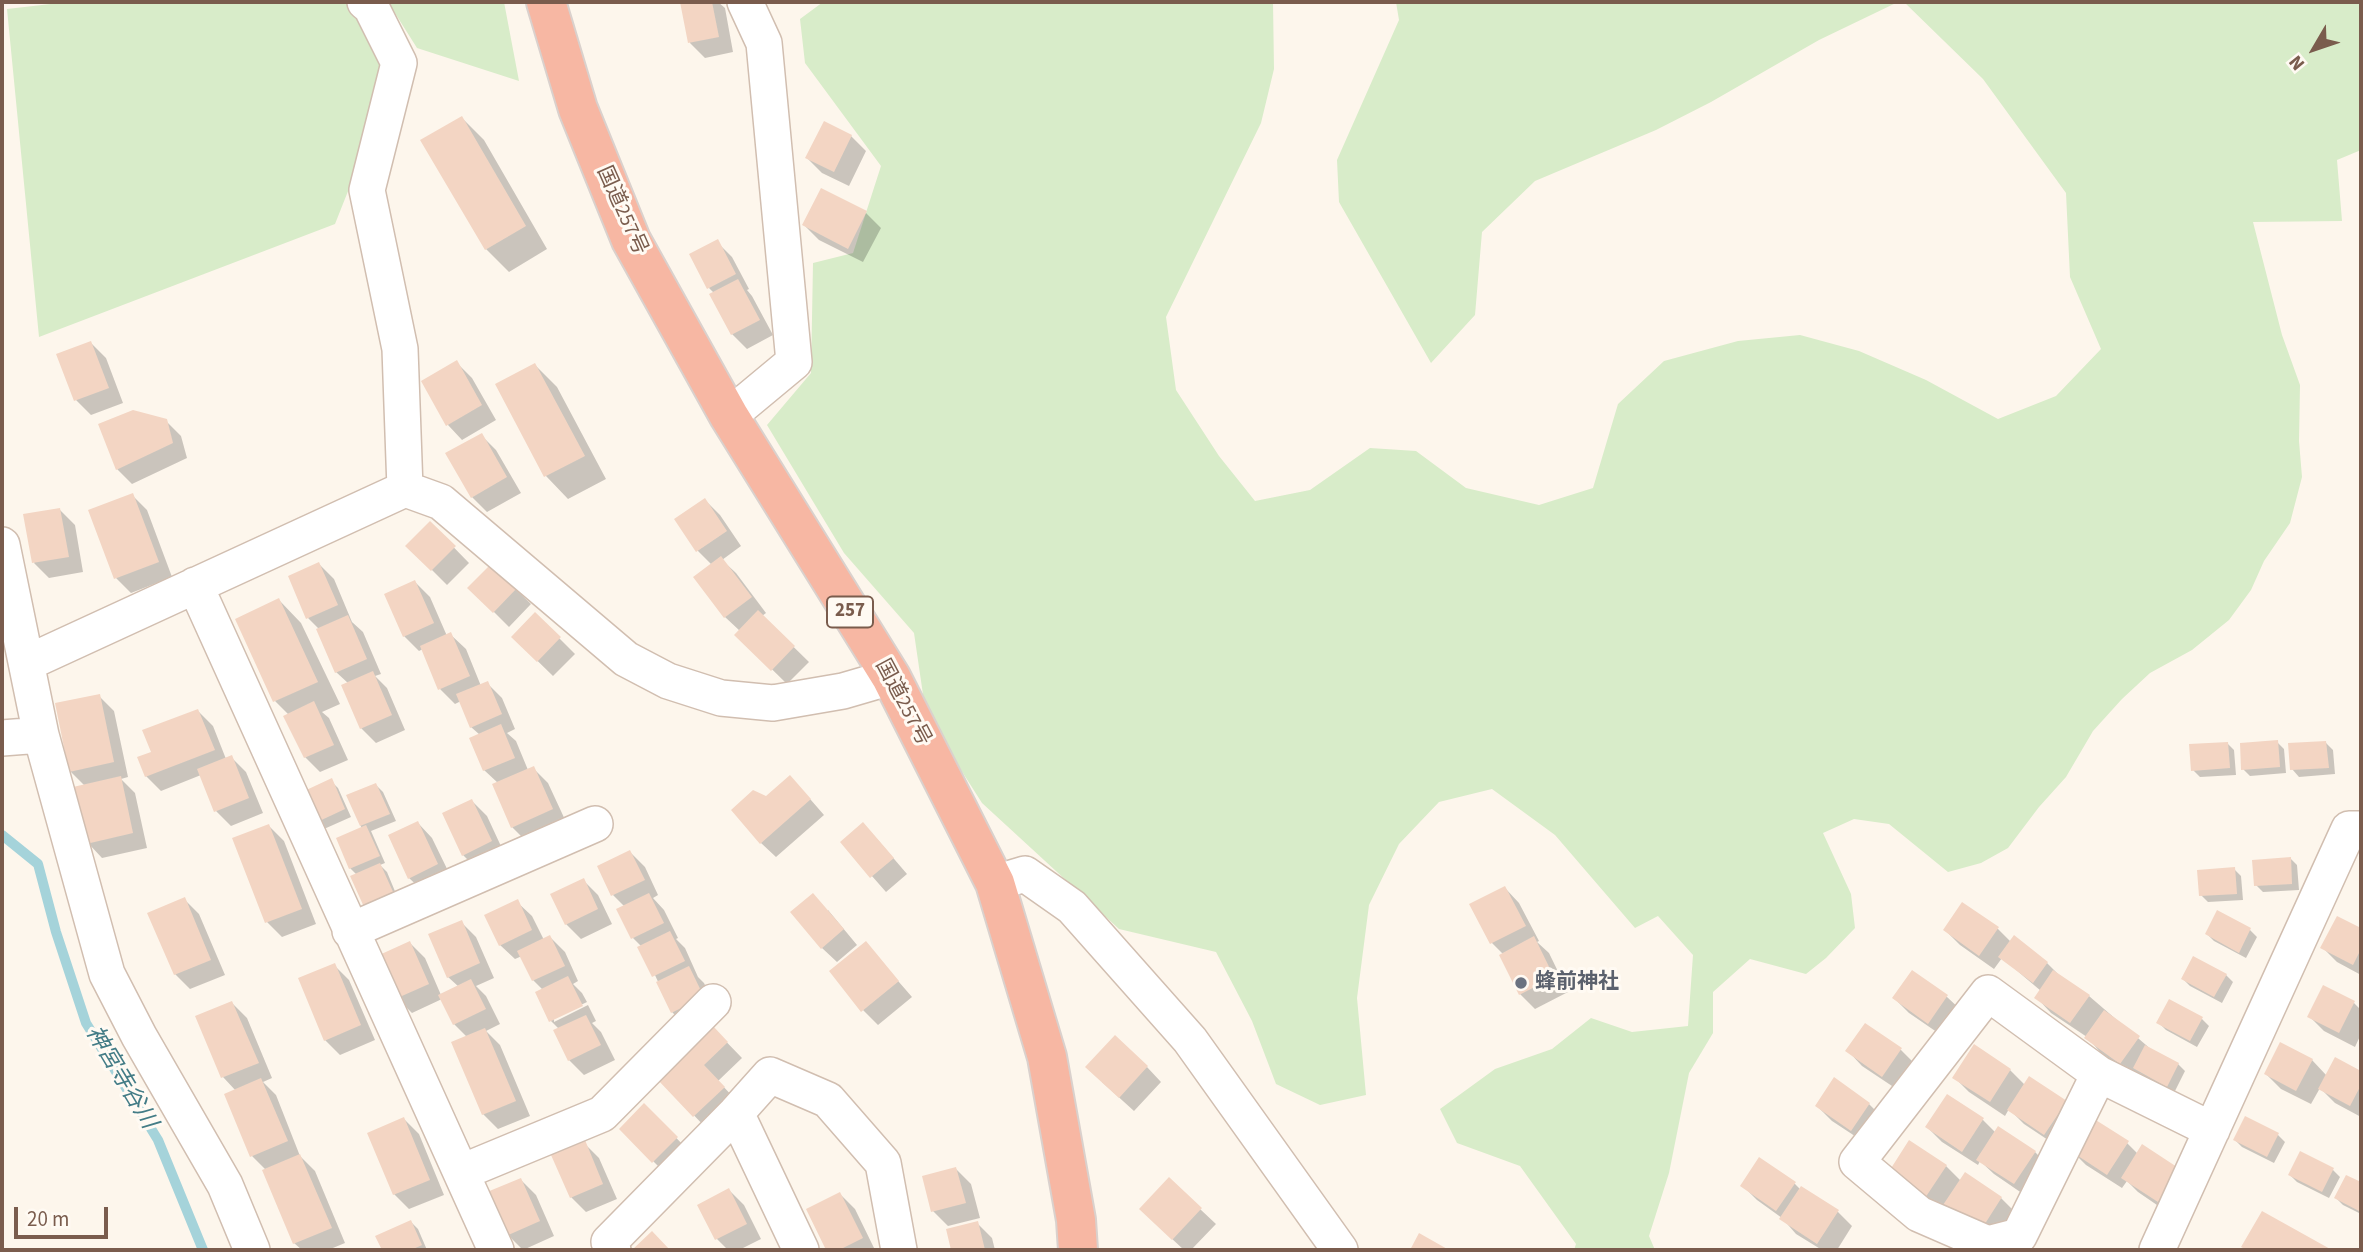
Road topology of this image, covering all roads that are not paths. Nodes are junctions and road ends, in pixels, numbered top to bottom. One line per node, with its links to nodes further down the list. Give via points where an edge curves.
1 (365, 2): 5 (street, via 399,63 368,190 400,349)
2 (546, 2): 4 (highway, 国道257号 / 257, via 578,109 631,240)
3 (745, 2): 4 (street, via 764,43 794,362)
4 (729, 416): 9 (highway, 国道257号 / 257)
5 (405, 489): 7 (street); 9 (street, via 441,502 626,659 668,681 721,698 773,702 843,691)
6 (2, 545): 8 (street)
7 (195, 585): 8 (street); 15 (street)
8 (27, 663): 10 (street)
9 (891, 677): 14 (highway, 国道257号 / 257)
10 (41, 735): 11 (street); 22 (street, via 107,974 225,1185)
11 (2, 738)
12 (594, 824): 15 (street)
13 (2361, 829): 19 (street, via 2349,829)
14 (995, 883): 21 (street, via 1025,874 1072,907 1190,1041); 27 (highway, 国道257号 / 257, via 1047,1057)
15 (350, 931): 20 (street)
16 (713, 1002): 20 (street, via 602,1114)
17 (2099, 1074): 17 (street, via 1988,993 1857,1162 1919,1214 1988,1244 2019,1236); 19 (street)
18 (736, 1113): 24 (street, via 609,1242); 25 (street); 26 (street, via 770,1075 828,1100 883,1163)
19 (2212, 1130): 28 (street)
20 (462, 1172): 23 (street)
21 (1332, 1246)
22 (252, 1250)
23 (496, 1250)
24 (613, 1250)
25 (801, 1250)
26 (899, 1250)
27 (1078, 1250)
28 (2157, 1250)

